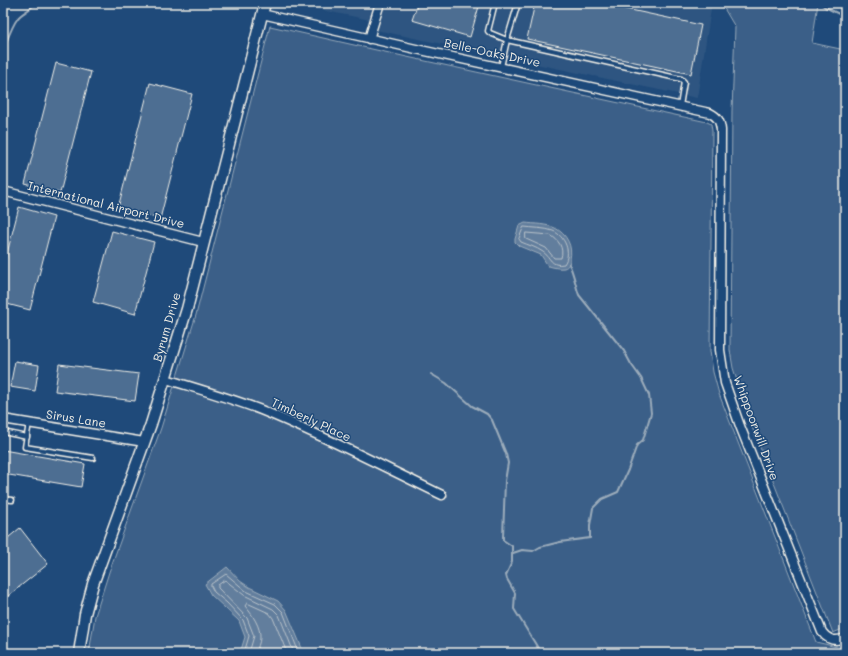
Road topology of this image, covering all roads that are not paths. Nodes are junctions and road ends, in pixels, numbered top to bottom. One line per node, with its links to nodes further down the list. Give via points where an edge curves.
1 (265, 3): 5 (street, Byrum Drive)
2 (380, 3): 6 (street)
3 (495, 3): 7 (lane, via 488,31)
4 (518, 3): 7 (lane)
5 (262, 14): 6 (street, Belle-Oaks Drive); 12 (street, Byrum Drive)
6 (369, 39): 8 (street, Belle-Oaks Drive)
7 (507, 40): 8 (lane); 9 (lane, via 681,79 684,82)
8 (501, 68): 9 (street, Belle-Oaks Drive)
9 (680, 106): 10 (street, Belle-Oaks Drive)
10 (716, 116): 23 (street, Whippoorwill Drive, via 722,130 722,370 740,426 819,626 825,636 832,640)
11 (3, 191): 12 (street, International Airport Drive)
12 (203, 242): 13 (street, Byrum Drive)
13 (166, 379): 18 (street, Byrum Drive); 20 (street, Timberly Place, via 262,410)
14 (3, 419): 15 (street, Sirus Lane)
15 (29, 423): 17 (lane); 18 (street, Sirus Lane)
16 (3, 432): 17 (lane)
17 (27, 437): 19 (lane, via 25,447)
18 (144, 442): 24 (street, Byrum Drive, via 93,584)
19 (93, 458)
20 (442, 495)
21 (3, 499): 22 (lane)
22 (12, 500)
23 (845, 638)
24 (78, 653)

